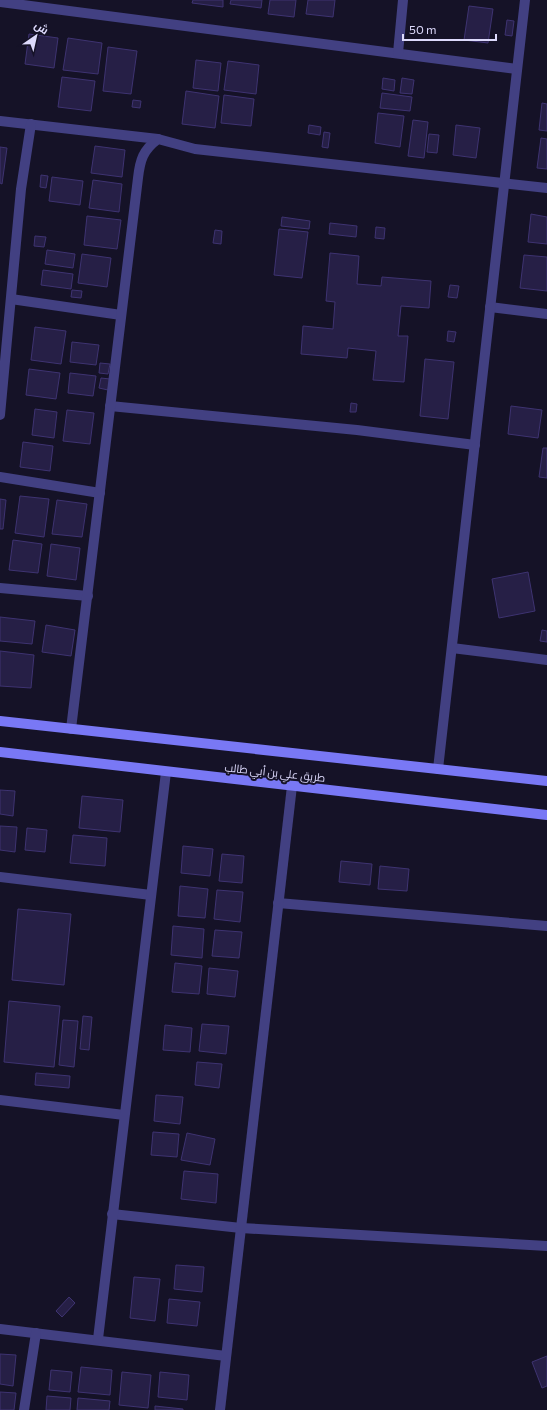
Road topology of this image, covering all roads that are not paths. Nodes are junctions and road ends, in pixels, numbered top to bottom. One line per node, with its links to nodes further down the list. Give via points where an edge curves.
1 (403, 0): 4 (street)
2 (525, 0): 5 (street)
3 (0, 2): 4 (street)
4 (398, 53): 5 (street)
5 (517, 69): 9 (street)
6 (0, 122): 7 (street)
7 (31, 124): 8 (street); 11 (street)
8 (158, 139): 9 (street, via 195,149); 14 (street, via 148,146 140,160)
9 (504, 184): 10 (street); 12 (street)
10 (547, 188)
11 (11, 299): 14 (street); 16 (street)
12 (490, 307): 13 (street); 17 (street)
13 (547, 314)
14 (121, 315): 15 (street)
15 (110, 406): 17 (street, via 357,430); 19 (street)
16 (0, 415)
17 (475, 446): 22 (street)
18 (0, 477): 19 (street)
19 (100, 493): 21 (street)
20 (0, 588): 21 (street)
21 (88, 596): 25 (street)
22 (452, 648): 23 (street); 27 (street)
23 (547, 660)
24 (0, 721): 25 (main road, طريق علي بن أبي طالب)
25 (71, 729): 27 (main road, طريق علي بن أبي طالب)
26 (0, 752): 28 (main road, طريق علي بن أبي طالب)
27 (438, 769): 29 (main road, طريق علي بن أبي طالب)
28 (166, 772): 30 (main road, طريق علي بن أبي طالب); 33 (street)
29 (547, 781)
30 (292, 786): 31 (main road, طريق علي بن أبي طالب); 34 (street)
31 (547, 815)
32 (0, 877): 33 (street)
33 (151, 895): 37 (street)
34 (278, 904): 35 (street); 39 (street)
35 (547, 926)
36 (0, 1100): 37 (street)
37 (124, 1115): 38 (street)
38 (112, 1214): 39 (street); 43 (street)
39 (240, 1228): 40 (street); 44 (street)
40 (547, 1246)
41 (0, 1329): 42 (street)
42 (36, 1333): 43 (street); 45 (street)
43 (98, 1339): 44 (street)
44 (226, 1356): 46 (street)
45 (24, 1410)
46 (220, 1410)

